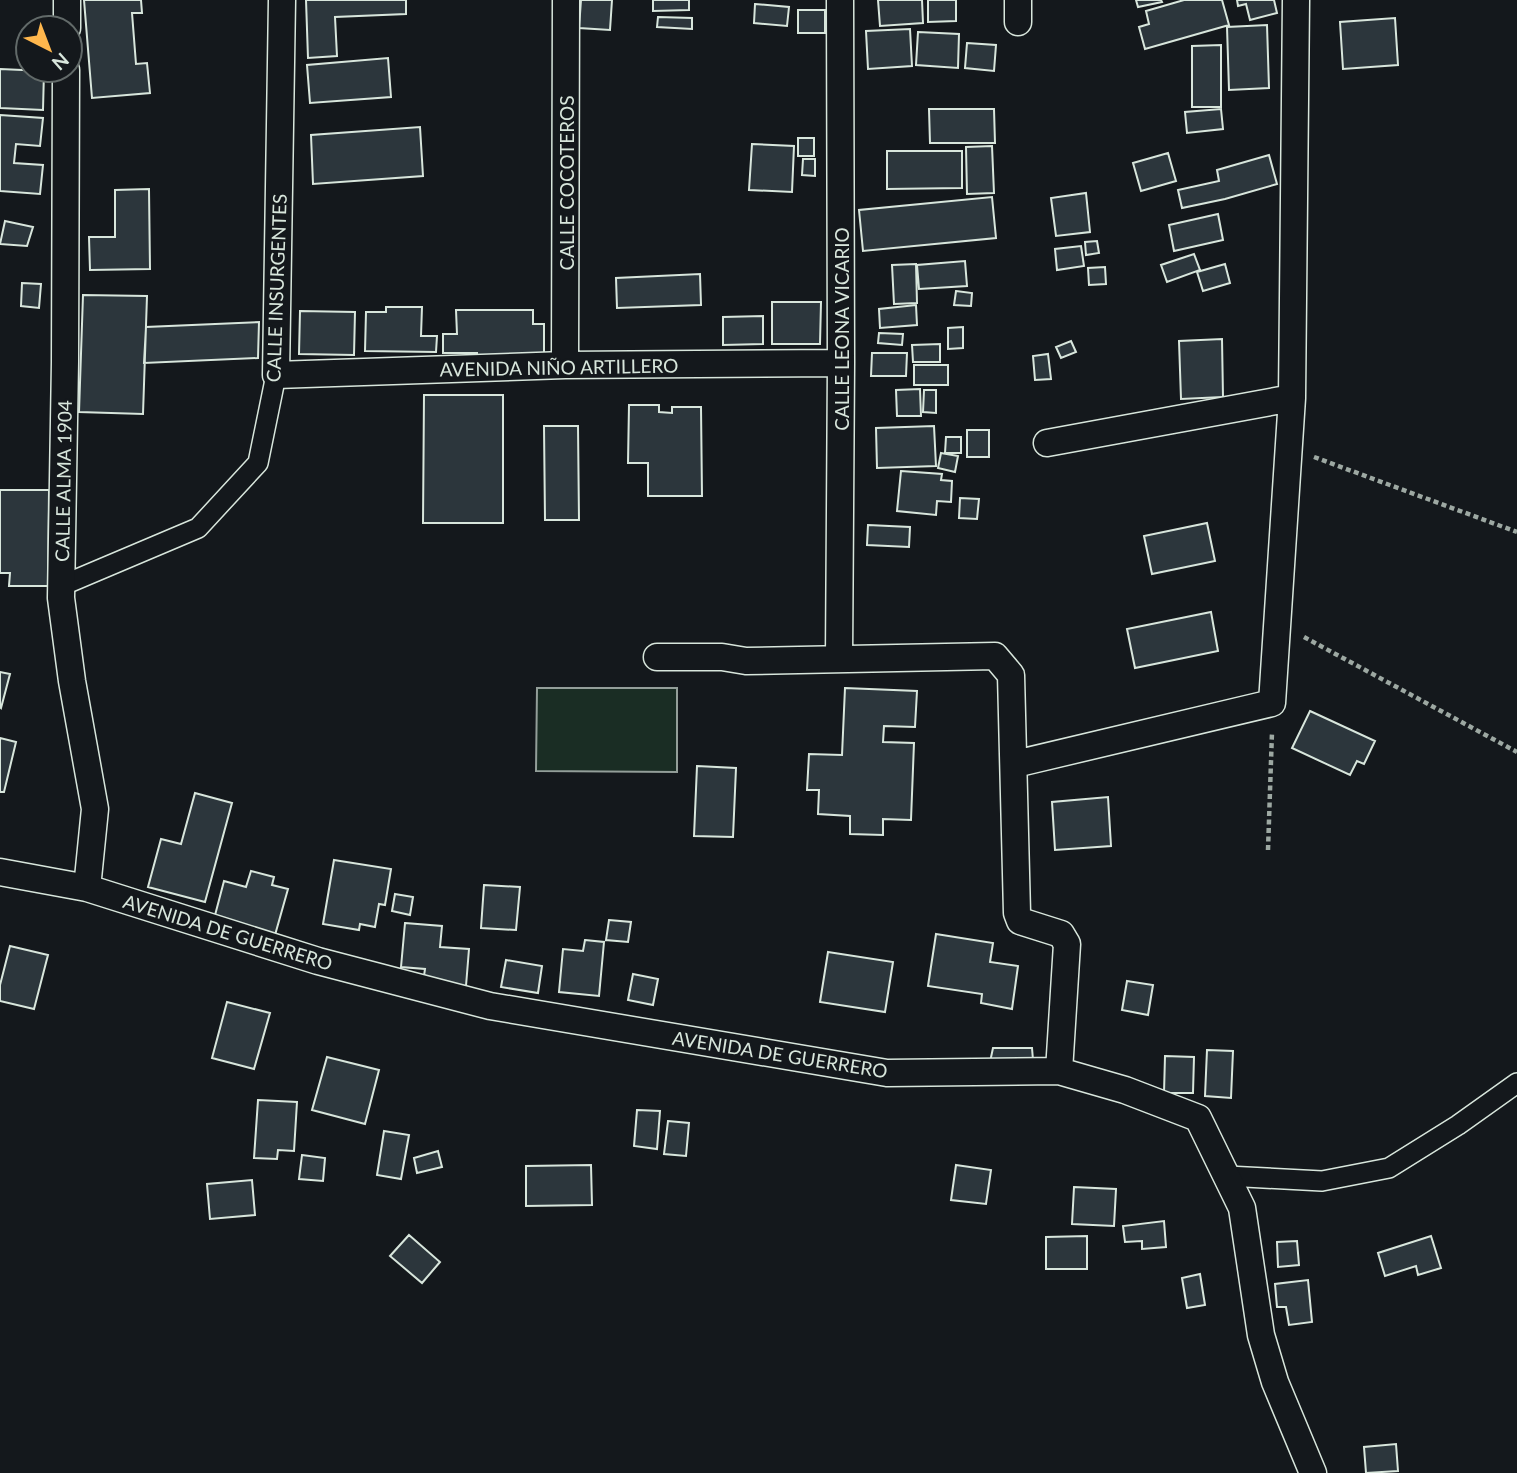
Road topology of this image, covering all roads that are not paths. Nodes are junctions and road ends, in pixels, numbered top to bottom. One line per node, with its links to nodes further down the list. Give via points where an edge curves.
1 (282, 0): 8 (street, CALLE INSURGENTES)
2 (566, 0): 7 (street, CALLE COCOTEROS)
3 (840, 0): 6 (street, CALLE LEONA VICARIO)
4 (1296, 0): 9 (street)
5 (66, 84): 11 (street, CALLE ALMA 1904)
6 (841, 363): 7 (street, AVENIDA NIÑO ARTILLERO); 13 (street, CALLE LEONA VICARIO)
7 (565, 366): 8 (street, AVENIDA NIÑO ARTILLERO)
8 (276, 375): 11 (street, CALLE INSURGENTES, via 258,463 198,528)
9 (1292, 398): 10 (street); 14 (street, via 1272,703)
10 (1047, 443)
11 (61, 586): 16 (street, CALLE ALMA 1904, via 95,809)
12 (657, 657): 13 (street)
13 (839, 659): 14 (street, via 995,656 1011,675)
14 (1015, 764): 17 (street, via 1017,913 1020,921 1061,934 1068,944)
15 (0, 872): 16 (street, AVENIDA DE GUERRERO)
16 (88, 888): 17 (street, AVENIDA DE GUERRERO, via 318,961 490,1006 887,1073)
17 (1059, 1070): 19 (street, AVENIDA DE GUERRERO, via 1198,1118)
18 (1517, 1083): 19 (street, via 1389,1168 1322,1181)
19 (1227, 1176): 20 (street, AVENIDA DE GUERRERO, via 1242,1208 1261,1335)
20 (1313, 1473)

